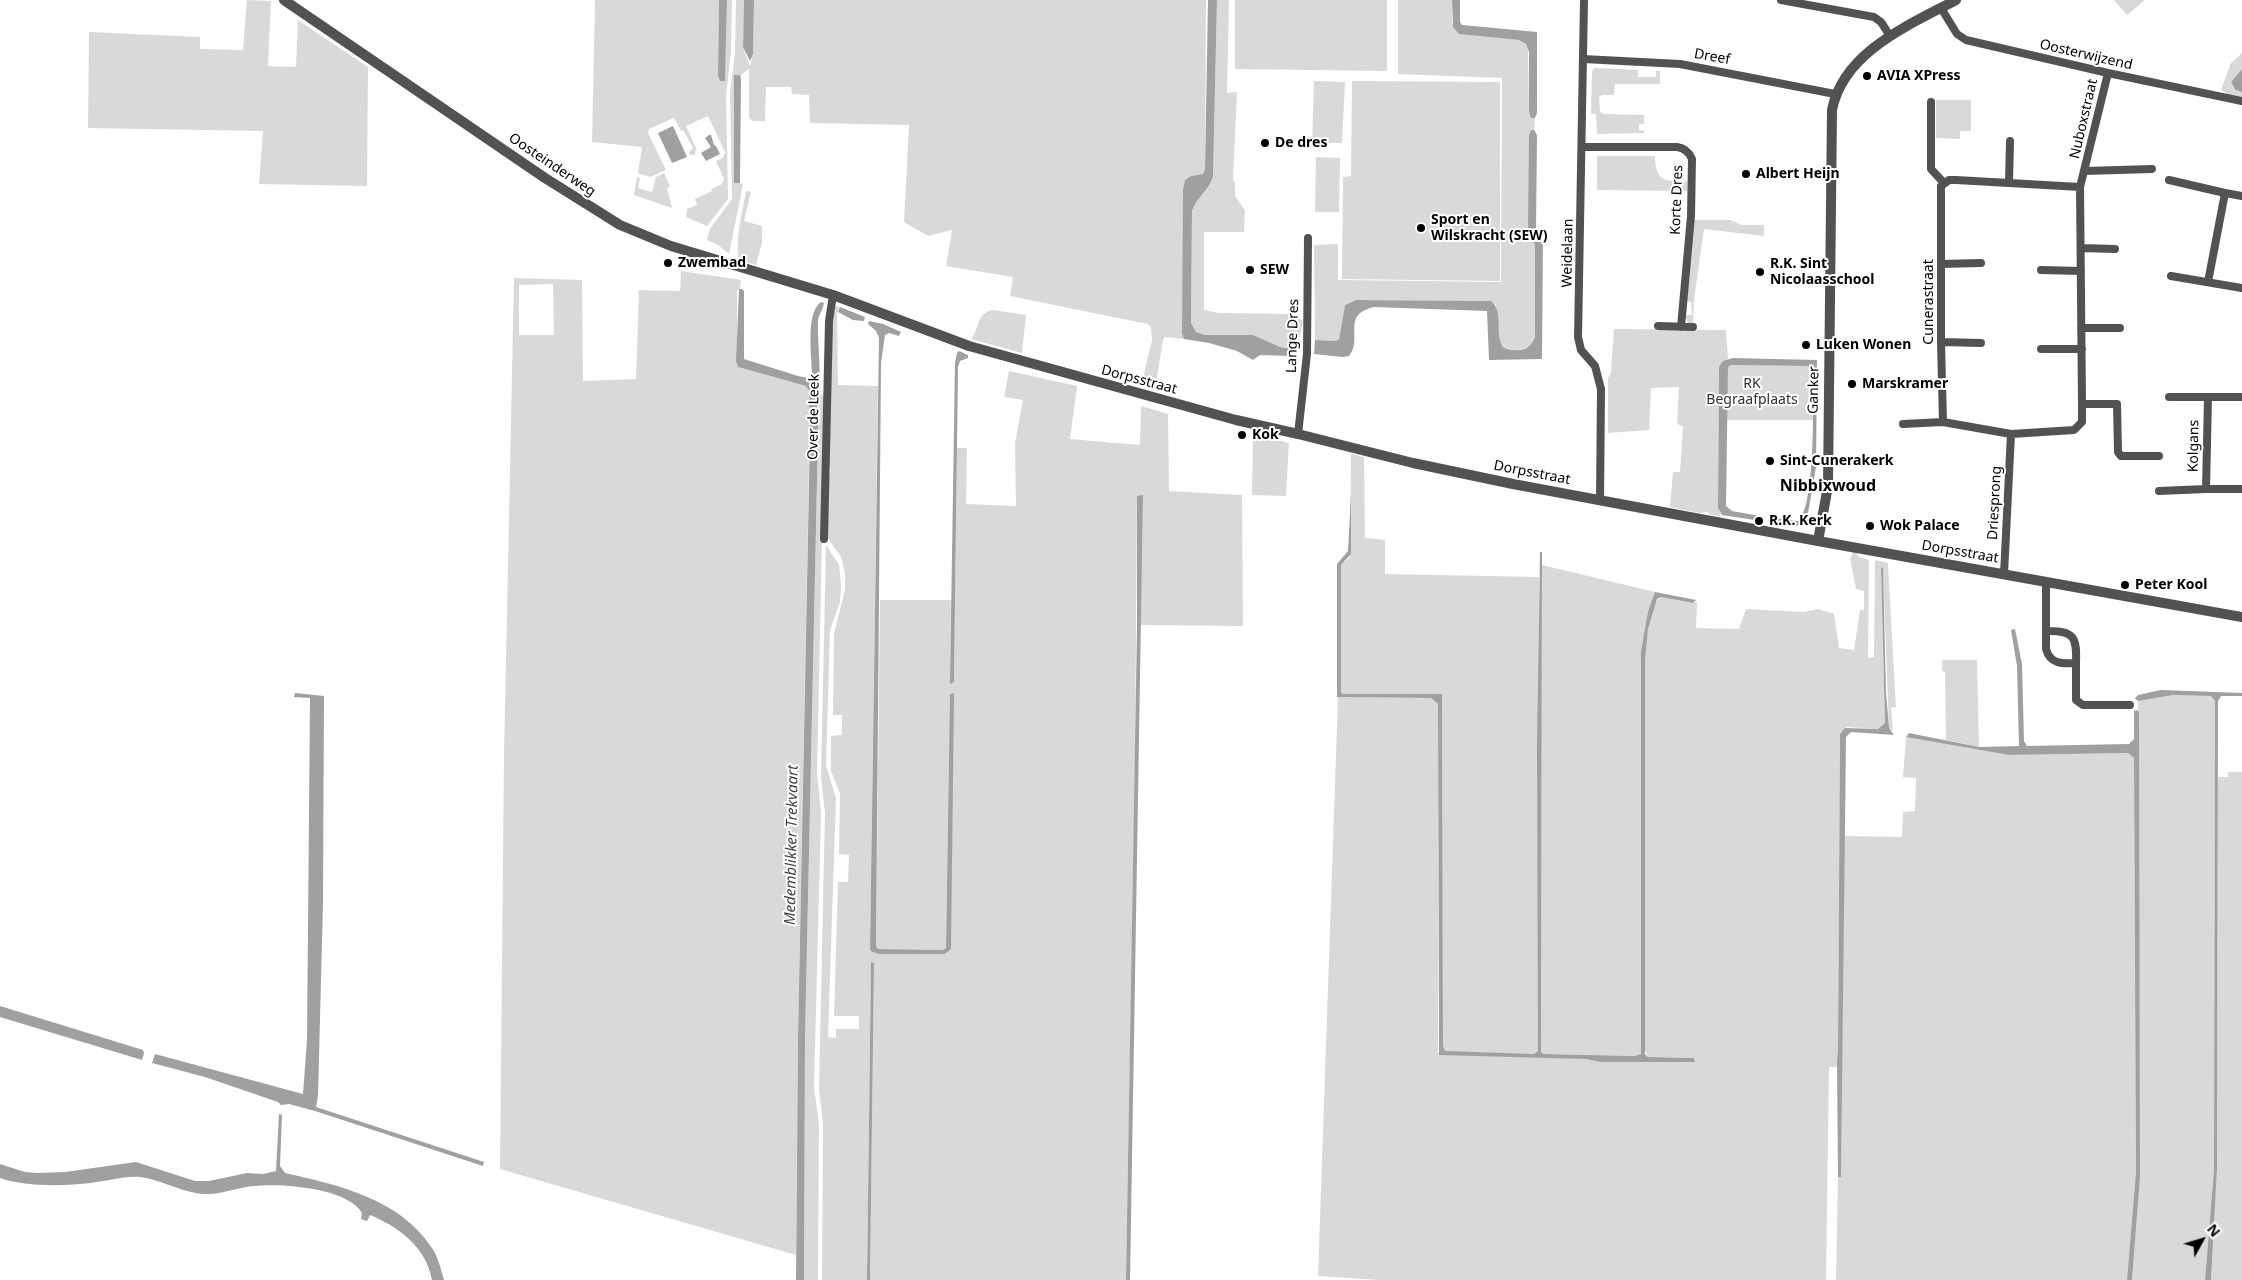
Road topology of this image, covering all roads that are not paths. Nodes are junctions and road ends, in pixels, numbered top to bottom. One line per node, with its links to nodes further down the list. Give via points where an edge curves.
1 (284, 0): 32 (street, Oosteinderweg, via 545,178 620,225 679,249)
2 (1584, 0): 7 (street, Weidelaan)
3 (1781, 0): 6 (street, via 1874,17)
4 (1956, 0): 5 (street, Ganker)
5 (1941, 8): 6 (street, Ganker); 8 (street, Oosterwijzend, via 1957,34 1966,40)
6 (1890, 36): 9 (street, Ganker, via 1855,65)
7 (1583, 59): 9 (street, Dreef, via 1680,64); 13 (street, Weidelaan)
8 (2108, 73): 10 (street, Oosterwijzend); 15 (street, Nuboxstraat)
9 (1835, 94): 56 (street, Ganker, via 1832,110 1828,486)
10 (2242, 101)
11 (1931, 102): 17 (street, via 1931,169)
12 (2010, 141): 18 (street)
13 (1582, 147): 34 (street, Korte Dres, via 1677,147 1690,155 1691,216); 54 (street, Weidelaan, via 1578,337 1581,350 1595,366 1601,389)
14 (2152, 169): 15 (street, Nuboxstraat)
15 (2084, 171): 19 (street, Nuboxstraat)
16 (2169, 180): 20 (street)
17 (1943, 182): 18 (street); 26 (street, Cunerastraat, via 1940,192)
18 (2008, 182): 19 (street)
19 (2080, 187): 23 (street, Nuboxstraat)
20 (2225, 192): 21 (street); 30 (street)
21 (2242, 196)
22 (1308, 238): 48 (street, Lange Dres, via 1306,354)
23 (2081, 248): 24 (street); 28 (street, Nuboxstraat)
24 (2115, 249)
25 (1981, 263): 26 (street)
26 (1941, 264): 38 (street, Cunerastraat)
27 (2041, 270): 28 (street)
28 (2081, 271): 36 (street, Nuboxstraat)
29 (2171, 276): 30 (street)
30 (2208, 282): 31 (street)
31 (2242, 288)
32 (833, 295): 48 (street, Dorpsstraat, via 1017,361); 55 (street, Over de Leek, via 829,321)
33 (1658, 326): 34 (street)
34 (1680, 327): 35 (street)
35 (1693, 327)
36 (2082, 328): 37 (street); 41 (street, Nuboxstraat)
37 (2120, 328)
38 (1941, 342): 39 (street); 46 (street, Cunerastraat)
39 (1980, 343)
40 (2041, 349): 41 (street)
41 (2082, 349): 45 (street, Nuboxstraat)
42 (2208, 397): 43 (street); 44 (street); 51 (street, Kolgans)
43 (2242, 397)
44 (2169, 398)
45 (2082, 404): 49 (street, via 2082,422 2074,430); 50 (street, via 2117,404 2118,452 2121,456)
46 (1943, 422): 47 (street); 49 (street)
47 (1903, 424)
48 (1298, 434): 54 (street, Dorpsstraat, via 1413,463)
49 (2011, 434): 57 (street, Driesprong)
50 (2159, 456)
51 (2206, 489): 52 (street, Kolgans); 53 (street)
52 (2242, 489)
53 (2159, 491)
54 (1600, 500): 56 (street, Dorpsstraat)
55 (824, 539)
56 (1818, 541): 57 (street, Dorpsstraat)
57 (2004, 574): 58 (street, Dorpsstraat)
58 (2046, 582): 59 (street, Dorpsstraat); 60 (street)
59 (2242, 617)
60 (2046, 631): 61 (street, via 2070,634 2076,645); 61 (street, via 2049,657 2059,663)
61 (2076, 663): 62 (street, via 2076,697 2079,703)
62 (2130, 705)

